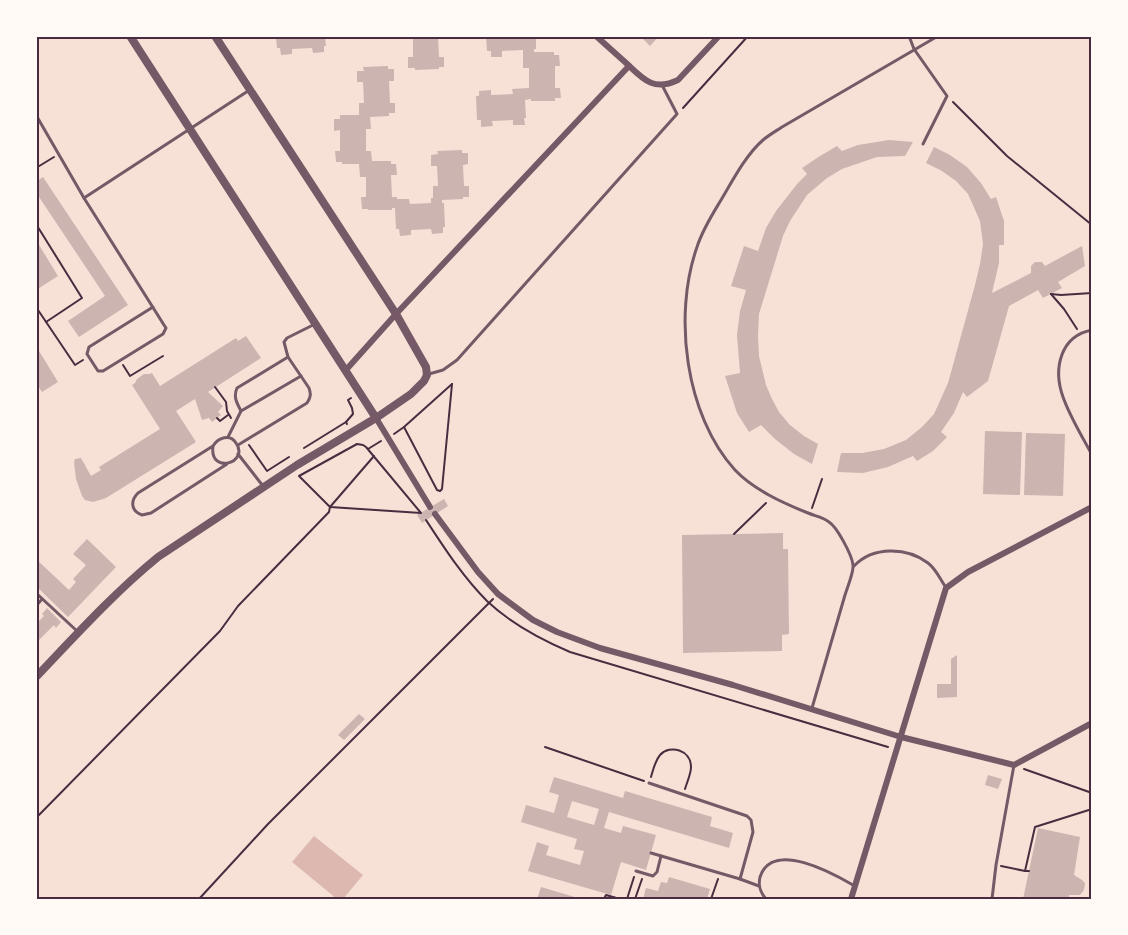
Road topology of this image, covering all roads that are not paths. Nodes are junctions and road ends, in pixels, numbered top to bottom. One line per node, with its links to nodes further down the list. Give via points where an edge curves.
1 (130, 36): 12 (street)
2 (215, 36): 10 (street)
3 (596, 36): 8 (street)
4 (719, 36): 9 (street, via 678,80)
5 (909, 36): 7 (lane)
6 (938, 36): 7 (lane)
7 (914, 49): 13 (lane, via 947,96); 35 (lane, via 789,123 752,152 697,246 685,313 693,388 708,430 728,462 751,484 829,521 841,537)
8 (629, 66): 9 (street, via 647,82); 16 (street)
9 (662, 85): 21 (lane, via 677,114 457,360)
10 (249, 90): 12 (lane); 16 (street)
11 (36, 115): 14 (lane)
12 (189, 129): 14 (lane); 17 (street)
13 (923, 144)
14 (84, 198): 15 (lane)
15 (153, 307): 15 (lane, via 164,324 163,334 98,371 88,357 89,348)
16 (396, 314): 20 (street); 21 (street)
17 (315, 324): 19 (lane, via 285,340); 20 (street)
18 (1092, 330): 29 (lane, via 1073,337 1059,366 1062,395)
19 (288, 357): 22 (lane); 23 (lane, via 237,388 236,401)
20 (345, 371): 24 (street)
21 (427, 375): 24 (street, via 411,394)
22 (301, 376): 23 (lane); 26 (lane, via 311,392 307,403)
23 (242, 411): 25 (lane)
24 (376, 418): 31 (street); 32 (street)
25 (228, 437): 26 (lane); 27 (lane, via 218,439)
26 (238, 445): 28 (lane)
27 (213, 446): 30 (lane, via 215,459); 30 (lane, via 138,493 132,505 135,512 151,513)
28 (238, 454): 30 (lane); 31 (lane)
29 (1092, 455)
30 (226, 464)
31 (264, 487): 40 (street, via 158,557)
32 (430, 507)
33 (1092, 507): 36 (street, via 968,572)
34 (435, 514): 42 (street, via 498,594 533,620 600,648)
35 (853, 566): 36 (lane, via 870,554 903,552 933,567); 42 (lane)
36 (946, 588): 44 (street)
37 (36, 593): 38 (lane)
38 (42, 599): 39 (lane); 40 (lane)
39 (36, 606)
40 (79, 632): 41 (street)
41 (36, 677)
42 (812, 710): 44 (street)
43 (1092, 723): 45 (street)
44 (901, 738): 45 (street); 51 (street)
45 (1014, 765): 55 (lane)
46 (649, 783): 50 (lane, via 751,820 753,832)
47 (651, 853): 48 (lane)
48 (661, 856): 49 (lane, via 656,874); 50 (lane)
49 (636, 871)
50 (740, 879): 52 (lane)
51 (854, 885): 52 (lane, via 813,865 785,860 765,869); 54 (street)
52 (759, 886): 53 (lane)
53 (766, 899)
54 (851, 899)
55 (992, 899)

